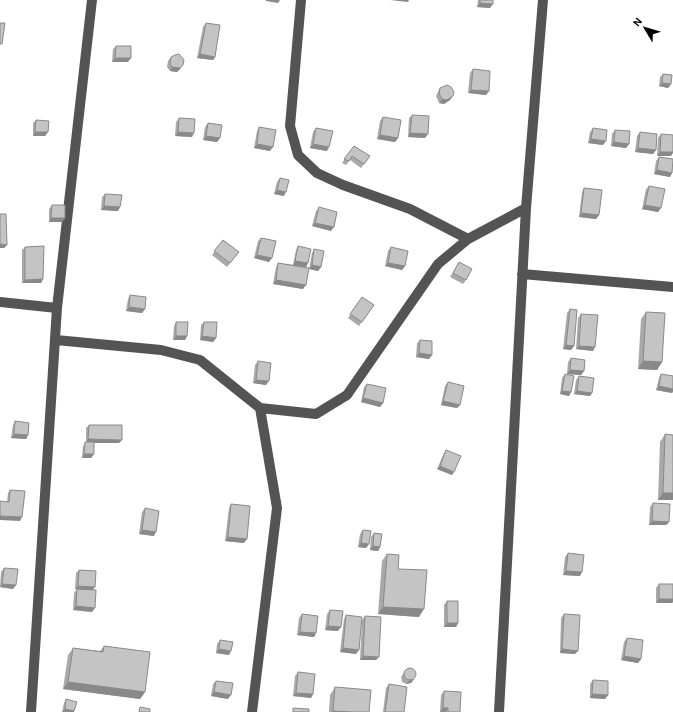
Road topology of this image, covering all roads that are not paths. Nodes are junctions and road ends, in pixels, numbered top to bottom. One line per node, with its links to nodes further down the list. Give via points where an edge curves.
1 (92, 0): 9 (street)
2 (301, 0): 5 (street, via 290,126 298,155 317,173 342,185 410,209)
3 (543, 0): 4 (street)
4 (526, 208): 5 (street); 6 (street)
5 (468, 239): 11 (street, via 438,264 347,395 316,414)
6 (522, 274): 7 (street); 14 (street)
7 (673, 287)
8 (0, 302): 9 (street)
9 (58, 308): 10 (street)
10 (56, 340): 11 (street, via 161,350 200,360); 12 (street)
11 (260, 408): 13 (street, via 277,508)
12 (31, 712)
13 (252, 712)
14 (499, 712)

